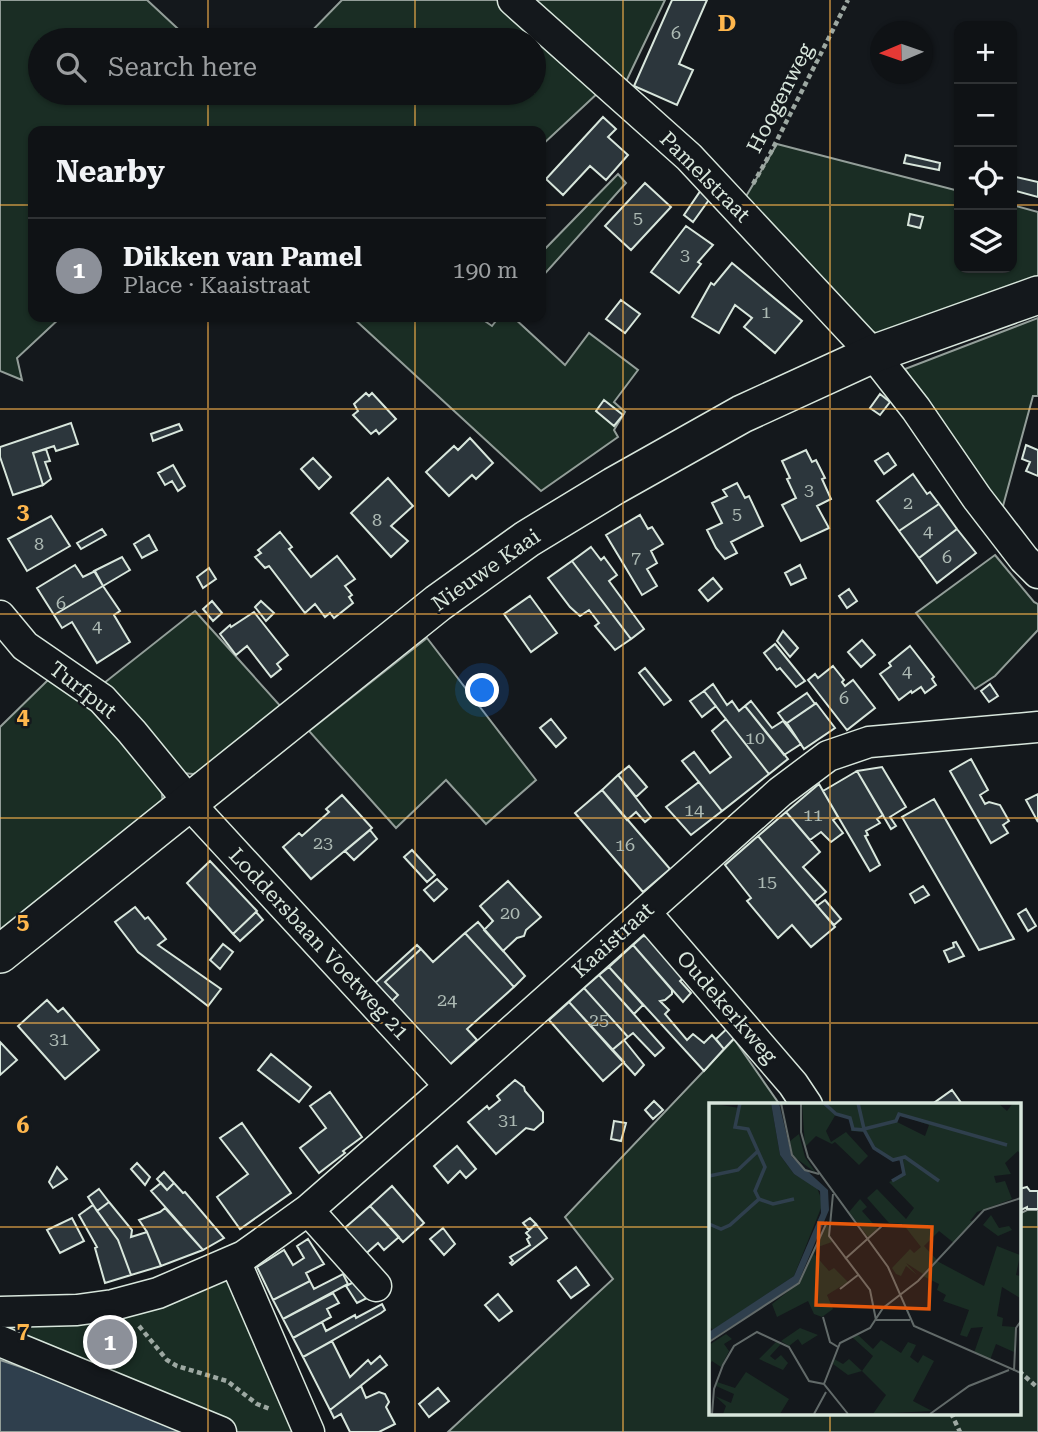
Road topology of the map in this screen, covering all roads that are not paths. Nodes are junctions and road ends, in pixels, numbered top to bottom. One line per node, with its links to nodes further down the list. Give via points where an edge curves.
1 (513, 0): 2 (street, Pamelstraat)
2 (544, 28)
3 (546, 30): 5 (street, Pamelstraat, via 689,158)
4 (1038, 295): 5 (main road, Nieuwe Kaai)
5 (879, 361): 6 (street, Pamelstraat, via 976,498); 9 (main road, Nieuwe Kaai, via 742,414 527,539 438,603)
6 (1038, 573)
7 (0, 616): 9 (street, Turfput, via 25,646 102,699)
8 (1038, 727): 10 (street, Kaaistraat, via 869,742 828,756 780,792)
9 (189, 801): 11 (main road, Nieuwe Kaai); 12 (street, Loddersbaan Voetweg 21)
10 (645, 912): 12 (street, Kaaistraat); 13 (street, Oudekerkweg)
11 (0, 954)
12 (450, 1086): 14 (street, Kaaistraat)
13 (806, 1103)
14 (308, 1210): 15 (street, Kaaistraat); 16 (street)
15 (235, 1261): 17 (street, Kaaistraat, via 158,1293 113,1305); 20 (street)
16 (376, 1286)
17 (0, 1312)
18 (0, 1341): 19 (street)
19 (221, 1432)
20 (309, 1432)

